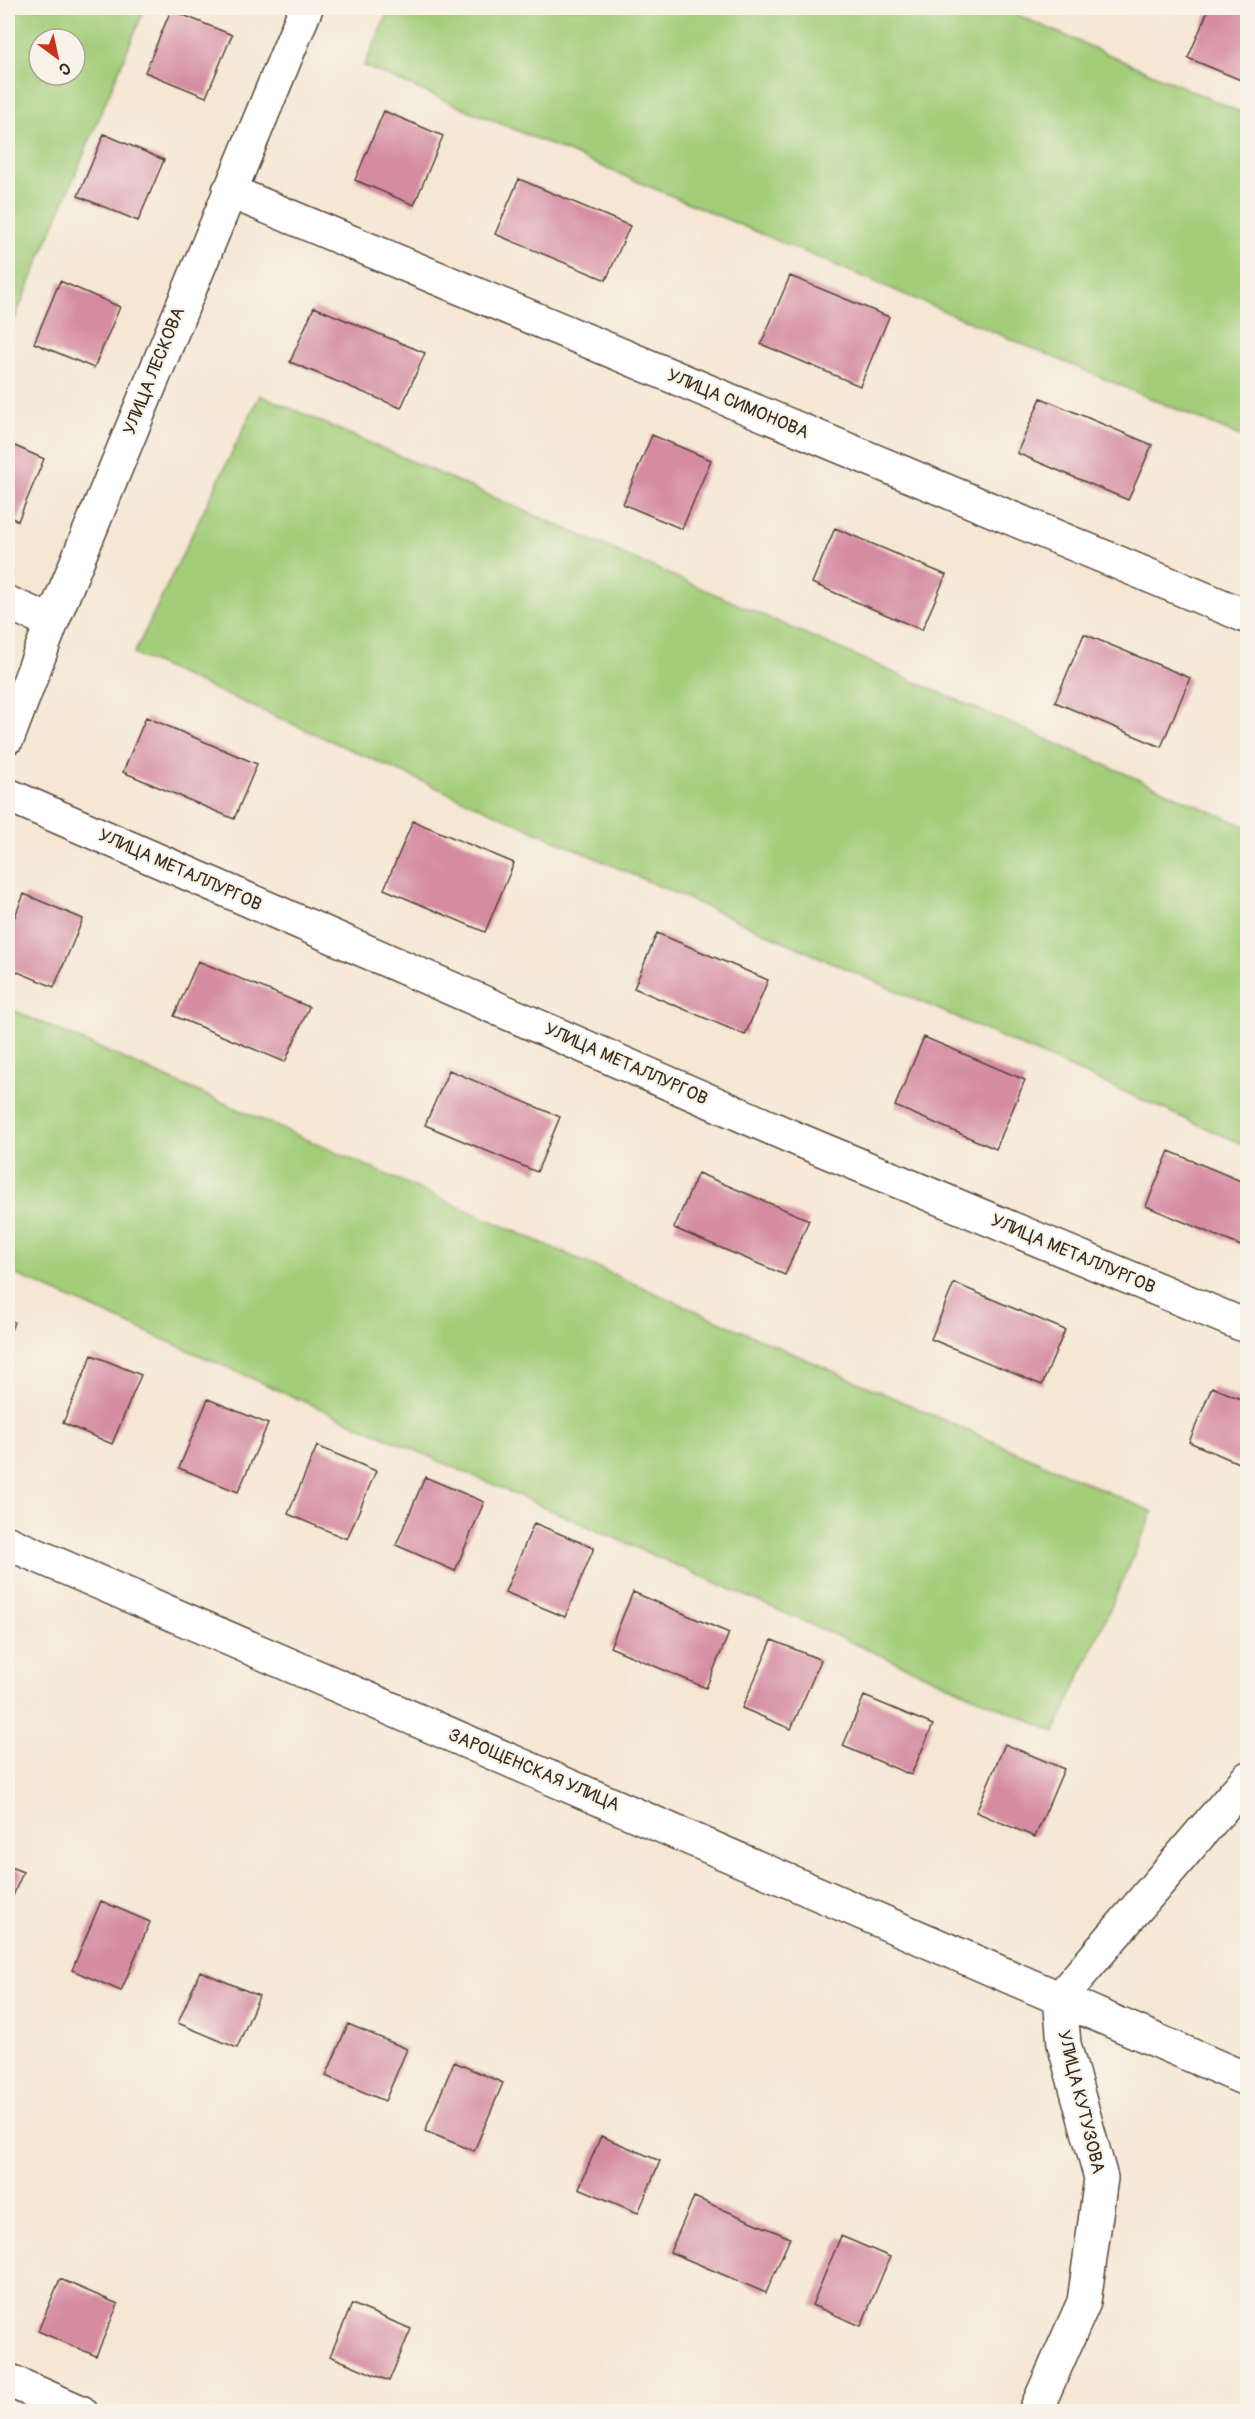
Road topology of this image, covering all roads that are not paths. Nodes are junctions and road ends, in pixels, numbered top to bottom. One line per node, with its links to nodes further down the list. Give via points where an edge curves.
1 (306, 8): 2 (street, УЛИЦА ЛЕСКОВА)
2 (229, 191): 4 (street, УЛИЦА СИМОНОВА); 5 (street, УЛИЦА ЛЕСКОВА)
3 (8, 603): 5 (street)
4 (1248, 617)
5 (52, 622): 6 (street, УЛИЦА ЛЕСКОВА)
6 (8, 737)
7 (8, 795): 8 (street, УЛИЦА МЕТАЛЛУРГОВ, via 792,1137)
8 (1248, 1327)
9 (8, 1543): 11 (street, ЗАРОЩЕНСКАЯ УЛИЦА)
10 (1248, 1778): 11 (street)
11 (1060, 1998): 12 (street, ЗАРОЩЕНСКАЯ УЛИЦА); 15 (street, УЛИЦА КУТУЗОВА, via 1064,2044 1101,2178 1084,2302)
12 (1248, 2080)
13 (8, 2380): 14 (street)
14 (81, 2412)
15 (1035, 2412)

